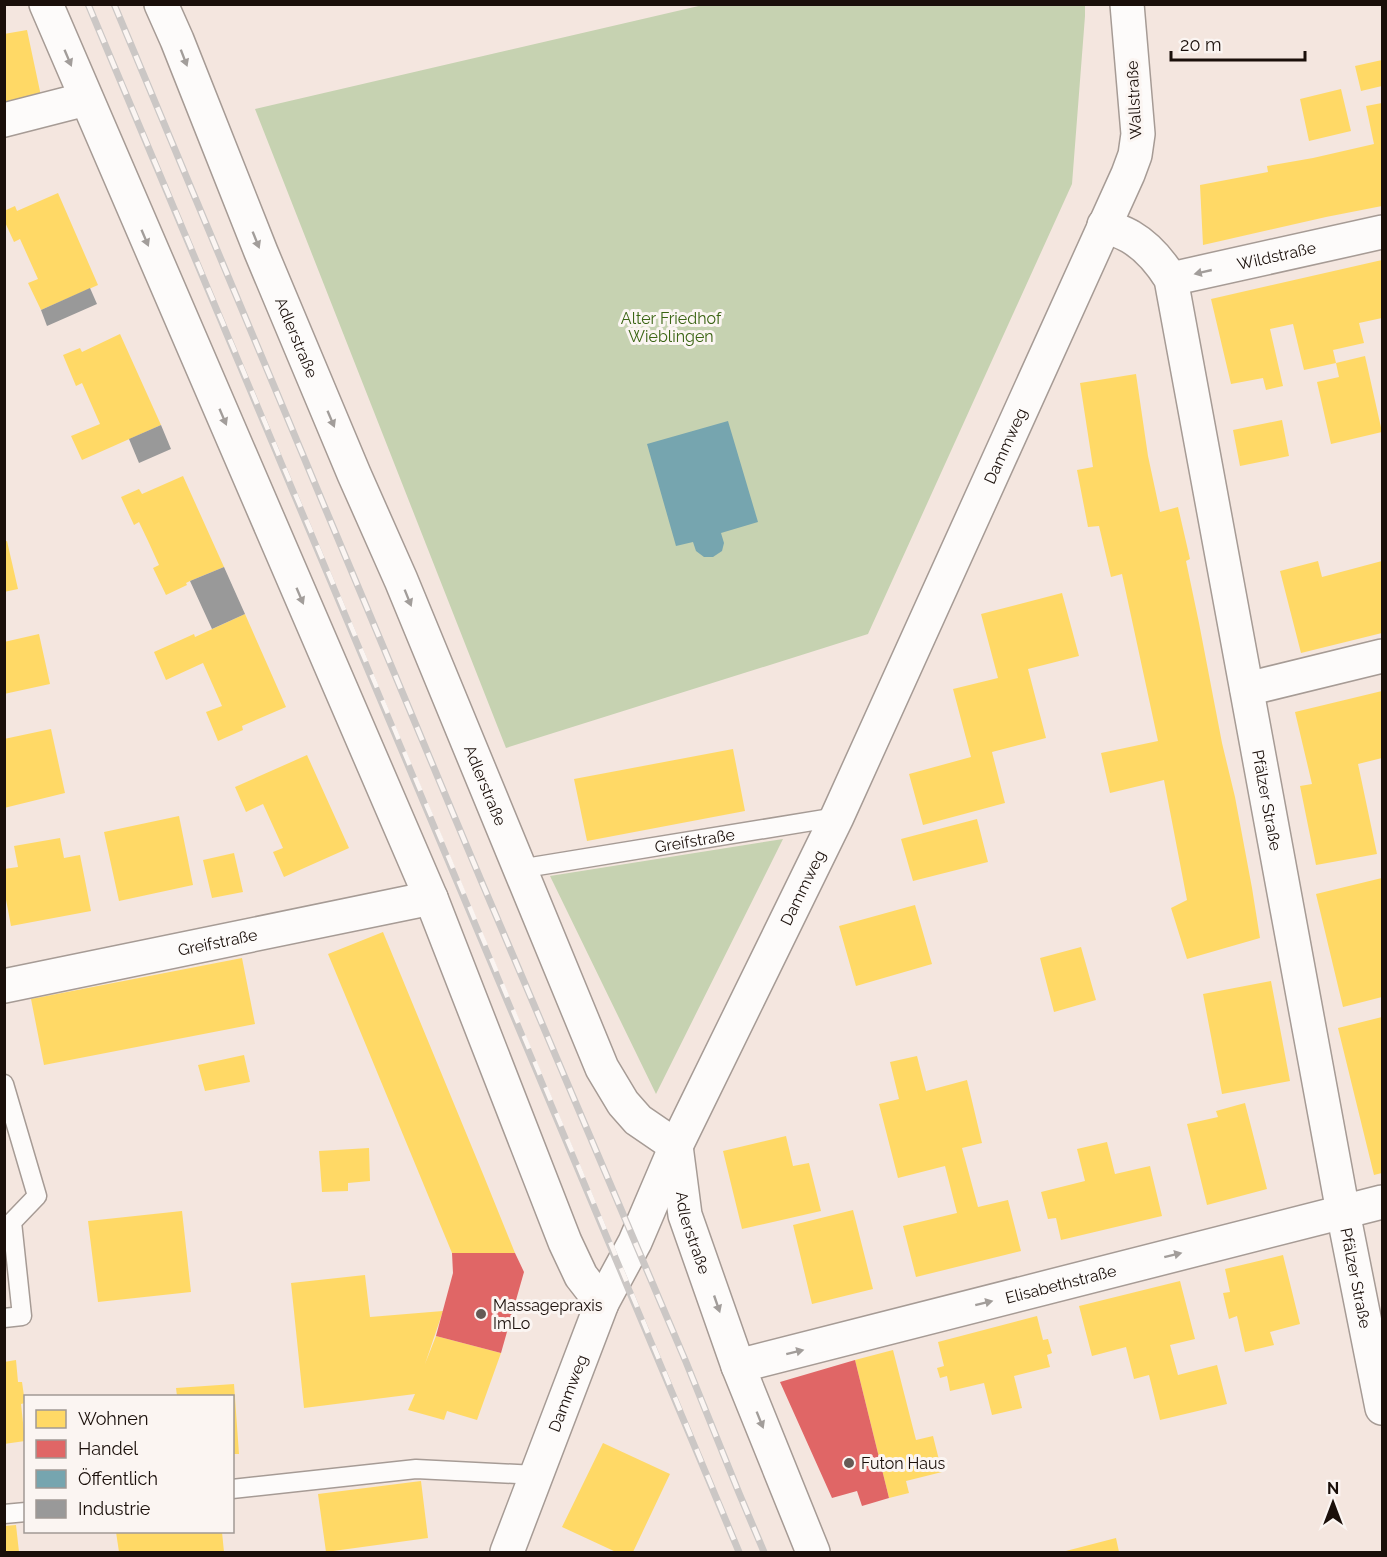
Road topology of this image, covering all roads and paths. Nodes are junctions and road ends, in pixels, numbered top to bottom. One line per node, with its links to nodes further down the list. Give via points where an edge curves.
1 (46, 4): 4 (street, one-way to 4)
2 (161, 4): 12 (street, Adlerstraße, one-way to 12)
3 (1127, 4): 6 (street, Wallstraße, via 1138,134 1136,155)
4 (86, 99): 5 (street); 13 (street, one-way to 13)
5 (4, 120)
6 (1104, 225): 8 (street, Pfälzer Straße, via 1149,250); 11 (street, Dammweg)
7 (1383, 232): 8 (street, Wildstraße, one-way to 8)
8 (1171, 279): 10 (street, Pfälzer Straße)
9 (1383, 656): 10 (street)
10 (1247, 689): 18 (street, Pfälzer Straße)
11 (837, 817): 12 (lane, Greifstraße); 16 (street, Dammweg)
12 (519, 869): 16 (street, Adlerstraße, via 602,1068 638,1120)
13 (430, 898): 14 (street, Greifstraße); 19 (street, via 565,1242 581,1276)
14 (4, 986)
15 (4, 1084): 20 (lane, via 37,1196 12,1222 22,1316)
16 (676, 1146): 19 (street, Dammweg, via 635,1242); 21 (street, Adlerstraße, one-way to 21, via 685,1215)
17 (1383, 1202): 18 (street, Elisabethstraße)
18 (1343, 1212): 21 (street, Elisabethstraße, one-way to 18); 22 (street, Pfälzer Straße)
19 (600, 1295): 23 (street, Dammweg)
20 (4, 1318)
21 (738, 1366): 28 (street, Adlerstraße, one-way to 28)
22 (1383, 1408)
23 (536, 1475): 24 (lane, via 416,1468); 27 (street, Dammweg)
24 (234, 1489)
25 (24, 1512): 26 (lane)
26 (4, 1514)
27 (507, 1552)
28 (813, 1552)

